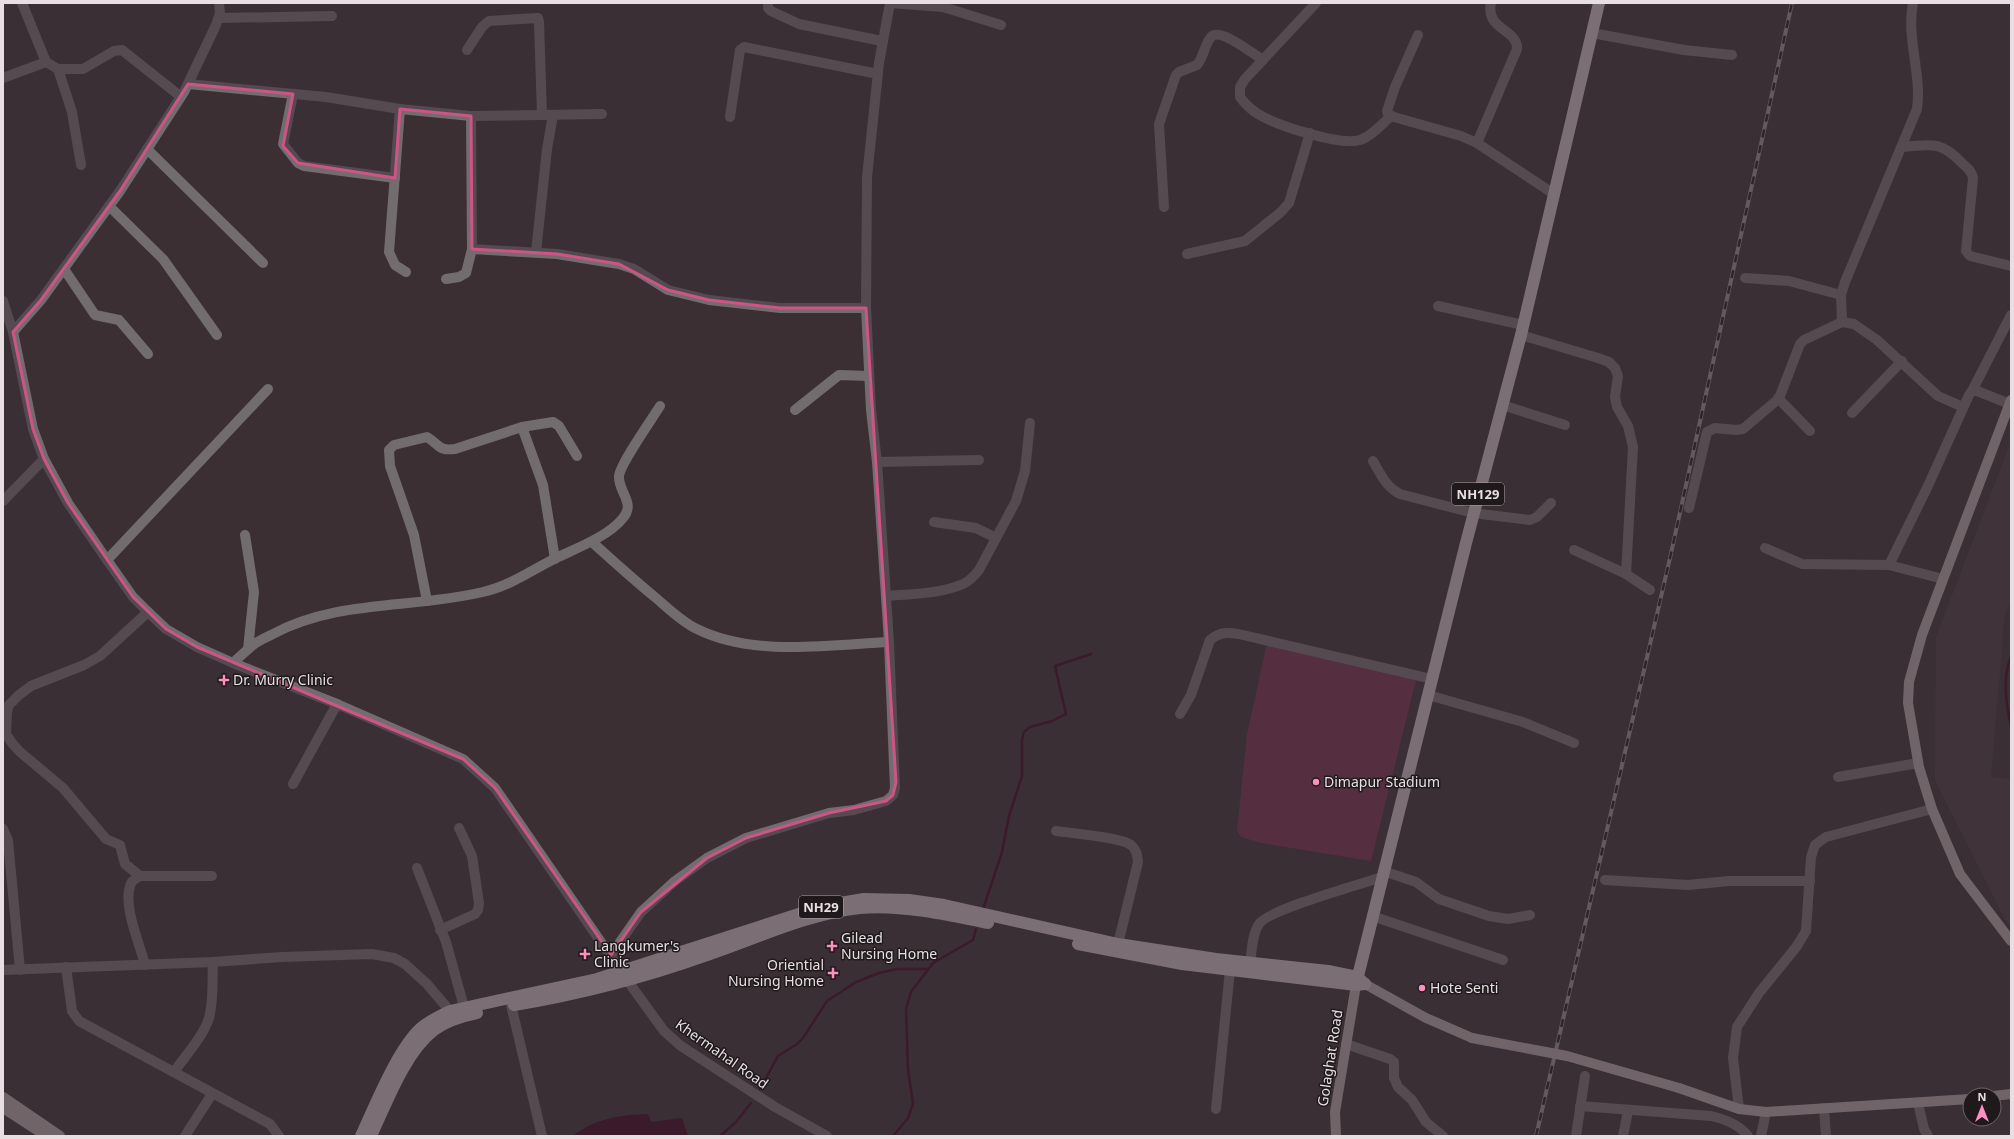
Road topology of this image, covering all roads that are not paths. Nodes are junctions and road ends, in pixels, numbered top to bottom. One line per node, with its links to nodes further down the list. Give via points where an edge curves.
1 (22, 3): 18 (street)
2 (219, 3): 10 (street)
3 (768, 3): 14 (street, via 769,9 799,24)
4 (890, 3): 11 (street, via 943,7); 14 (street)
5 (1316, 3): 17 (street)
6 (1491, 3): 33 (street, via 1489,13 1492,19 1515,39 1517,49)
7 (1599, 3): 12 (highway, NH129)
8 (1914, 3): 34 (street, via 1911,23 1918,101)
9 (332, 16): 10 (street)
10 (219, 18): 22 (street)
11 (1001, 25)
12 (1592, 33): 16 (street, via 1684,50); 38 (highway, NH129)
13 (1418, 35): 31 (street, via 1387,111)
14 (882, 41): 20 (street)
15 (467, 50): 28 (street, via 489,21 538,18)
16 (1732, 55)
17 (1263, 60): 32 (street, via 1245,79 1240,88 1240,97 1251,109 1266,118); 40 (street, via 1224,35 1215,35 1208,42 1197,65 1176,75 1159,124)
18 (46, 62): 19 (street); 21 (street)
19 (58, 69): 24 (street, via 83,69 114,51 122,50); 36 (street, via 72,112)
20 (878, 74): 30 (street, via 742,47); 53 (street, via 867,177)
21 (3, 78)
22 (188, 84): 23 (street); 24 (street)
23 (293, 94): 25 (street); 37 (street, via 283,144 298,163 304,166)
24 (180, 96): 35 (street)
25 (400, 109): 27 (street); 37 (street)
26 (602, 114): 29 (street)
27 (471, 116): 28 (street); 41 (street)
28 (542, 116): 29 (street)
29 (553, 116): 42 (street)
30 (730, 116)
31 (1391, 116): 32 (street, via 1369,135 1354,141); 33 (street)
32 (1310, 133): 43 (street, via 1289,203 1281,212 1245,241)
33 (1477, 143): 38 (street)
34 (1902, 147): 45 (street, via 1939,146 1950,150 1971,172 1966,251 1970,256); 50 (street)
35 (147, 149): 39 (street); 44 (street)
36 (82, 165)
37 (395, 178): 47 (street, via 389,252 395,264)
38 (1554, 194): 56 (highway, NH129)
39 (109, 206): 46 (street); 58 (street, via 163,259)
40 (1164, 207)
41 (472, 249): 42 (street); 49 (street, via 466,273)
42 (536, 252): 53 (street, via 619,264 634,269 668,290 708,300 780,308)
43 (1187, 254)
44 (263, 263)
45 (2011, 266)
46 (64, 269): 57 (street); 59 (street, via 95,315 119,320)
47 (406, 272)
48 (1745, 278): 50 (street, via 1790,281)
49 (446, 279)
50 (1841, 295): 55 (street)
51 (3, 301): 57 (street, Khermahal Road)
52 (1438, 306): 56 (street)
53 (866, 308): 61 (street)
54 (2011, 315): 63 (street)
55 (1842, 322): 60 (street, via 1854,324); 64 (street, via 1809,336 1800,344)
56 (1522, 330): 66 (highway, NH129); 93 (street, via 1608,362 1615,368 1618,376 1615,397 1617,407 1628,426 1633,447)
57 (13, 332): 76 (street, Khermahal Road, via 33,429)
58 (217, 335)
59 (148, 354)
60 (1902, 361): 68 (street, via 1938,396); 70 (street)
61 (869, 376): 69 (street, via 839,375); 79 (street)
62 (268, 389): 91 (street)
63 (1972, 391): 65 (street); 68 (street)
64 (1778, 398): 74 (street); 82 (street, via 1743,429 1715,428 1707,432)
65 (2010, 402): 94 (main road)
66 (1502, 405): 72 (street); 83 (highway, NH129)
67 (660, 406): 87 (street, via 621,470 620,483 628,502 628,512)
68 (1963, 407): 92 (street, via 1928,488)
69 (795, 410)
70 (1852, 413)
71 (1030, 423): 86 (street, via 1025,471 1009,515)
72 (1565, 425)
73 (522, 427): 75 (street, via 553,422 559,426); 90 (street, via 543,486); 97 (street, via 456,449 439,448 427,437 394,445 389,450 390,466 414,535)
74 (1810, 431)
75 (577, 456)
76 (44, 459): 80 (street); 91 (street, Khermahal Road, via 68,503)
77 (978, 460): 79 (street)
78 (1373, 461): 83 (street, via 1384,481 1396,492)
79 (877, 462): 96 (street)
80 (3, 501)
81 (1551, 503): 83 (street, via 1537,517 1530,520)
82 (1690, 508)
83 (1473, 513): 102 (highway, NH129)
84 (934, 522): 86 (street, via 976,528)
85 (245, 535): 100 (street, via 254,592)
86 (996, 538): 96 (street, via 979,570 963,584 917,594)
87 (592, 542): 90 (street); 99 (street, via 674,614 697,629 720,638 753,645 794,647)
88 (1765, 548): 92 (street, via 1802,564)
89 (1574, 550): 93 (street)
90 (555, 559): 97 (street, via 507,586 460,597)
91 (107, 560): 98 (street, Khermahal Road, via 133,597)
92 (1889, 565): 94 (street)
93 (1626, 574): 95 (street)
94 (1943, 579): 107 (main road, via 1922,635 1909,682 1908,703)
95 (1650, 590)
96 (886, 596): 99 (street)
97 (427, 601): 100 (street, via 358,608 303,620)
98 (148, 612): 101 (street, Khermahal Road, via 166,629); 116 (street, via 100,656 25,690 9,705 6,720 6,734 12,743 63,788 106,839 120,845 125,864)
99 (889, 642): 125 (street, via 896,782 890,798 875,805 829,813 746,838 707,858 675,881 641,912)
100 (248, 649): 101 (street)
101 (233, 664): 104 (street, Khermahal Road)
102 (1432, 679): 103 (highway, NH129); 105 (street, via 1229,632 1217,634 1210,640 1191,696)
103 (1428, 695): 106 (street, via 1523,722); 115 (highway, NH129)
104 (337, 704): 109 (street); 125 (street, Khermahal Road, via 445,749 478,771 495,788)
105 (1180, 714)
106 (1574, 743)
107 (1918, 764): 108 (street); 110 (main road)
108 (1838, 777)
109 (293, 784)
110 (1932, 809): 119 (street, via 1826,837 1816,845 1811,857); 123 (main road, via 1960,874)
111 (459, 828): 122 (street, via 472,856 478,910)
112 (3, 829): 132 (street, via 8,840)
113 (1056, 831): 124 (street, via 1130,844 1136,850 1138,862)
114 (417, 868): 122 (street)
115 (1383, 874): 120 (street, via 1416,882 1439,899 1489,916 1508,918); 121 (highway, NH129); 128 (street, via 1264,918 1256,930)
116 (140, 876): 117 (street); 129 (street, via 134,879 128,896)
117 (212, 876)
118 (1605, 880): 119 (street, via 1688,885 1729,881)
119 (1810, 882): 150 (street, via 1806,930 1797,946 1759,993 1737,1026 1733,1058)
120 (1530, 915)
121 (1372, 916): 126 (street); 135 (highway, NH129)
122 (440, 930): 137 (street, via 451,958)
123 (2011, 941)
124 (1118, 944): 128 (highway, NH29); 134 (highway, NH29, via 959,908 909,900 864,899 815,909)
125 (611, 955): 134 (street, Khermahal Road)
126 (1504, 960)
127 (213, 962): 129 (street); 138 (street, via 372,954 394,958 405,964 427,984); 140 (street, via 209,1018)
128 (1250, 963): 135 (highway, NH29, via 1328,971)
129 (145, 965): 130 (street)
130 (66, 967): 132 (street); 140 (street, via 72,1011 79,1021)
131 (3, 970): 132 (street)
132 (20, 970)
133 (1230, 970): 134 (highway, NH29, via 1110,951 934,912 861,908 802,921 704,957); 135 (highway, NH29); 149 (street)
134 (624, 977): 136 (highway, NH29, via 585,991); 137 (highway, NH29); 160 (street, Khermahal Road, via 664,1031 681,1046 775,1107)
135 (1359, 982): 139 (main road, Golaghat Road); 150 (main road, bridge, via 1426,1018 1472,1038 1567,1056 1679,1088)
136 (511, 1005): 158 (highway, NH29, via 465,1015 447,1022 424,1039 404,1070); 159 (street)
137 (464, 1007): 138 (highway, NH29)
138 (450, 1011): 157 (highway, NH29, via 434,1018 413,1036)
139 (1346, 1044): 161 (main road, Golaghat Road, via 1335,1112); 162 (street, via 1390,1058 1394,1062 1394,1078 1398,1087 1412,1100 1426,1122)
140 (174, 1072): 142 (street)
141 (1585, 1076): 146 (street)
142 (212, 1094): 155 (street); 156 (street, via 270,1124)
143 (3, 1098): 154 (main road)
144 (1962, 1100): 145 (main road)
145 (1918, 1103): 148 (main road); 168 (street)
146 (1580, 1106): 151 (street); 163 (street)
147 (3, 1108): 153 (main road)
148 (1824, 1108): 152 (main road); 167 (street)
149 (1216, 1109)
150 (1740, 1109): 152 (main road)
151 (1628, 1111): 164 (street); 165 (street, via 1711,1116 1735,1125)
152 (1766, 1112): 166 (street)
153 (46, 1136)
154 (60, 1136)
155 (185, 1136)
156 (279, 1136)
157 (361, 1136)
158 (371, 1136)
159 (542, 1136)
160 (827, 1136)
161 (1336, 1136)
162 (1443, 1136)
163 (1576, 1136)
164 (1623, 1136)
165 (1748, 1136)
166 (1761, 1136)
167 (1826, 1136)
168 (1928, 1136)

